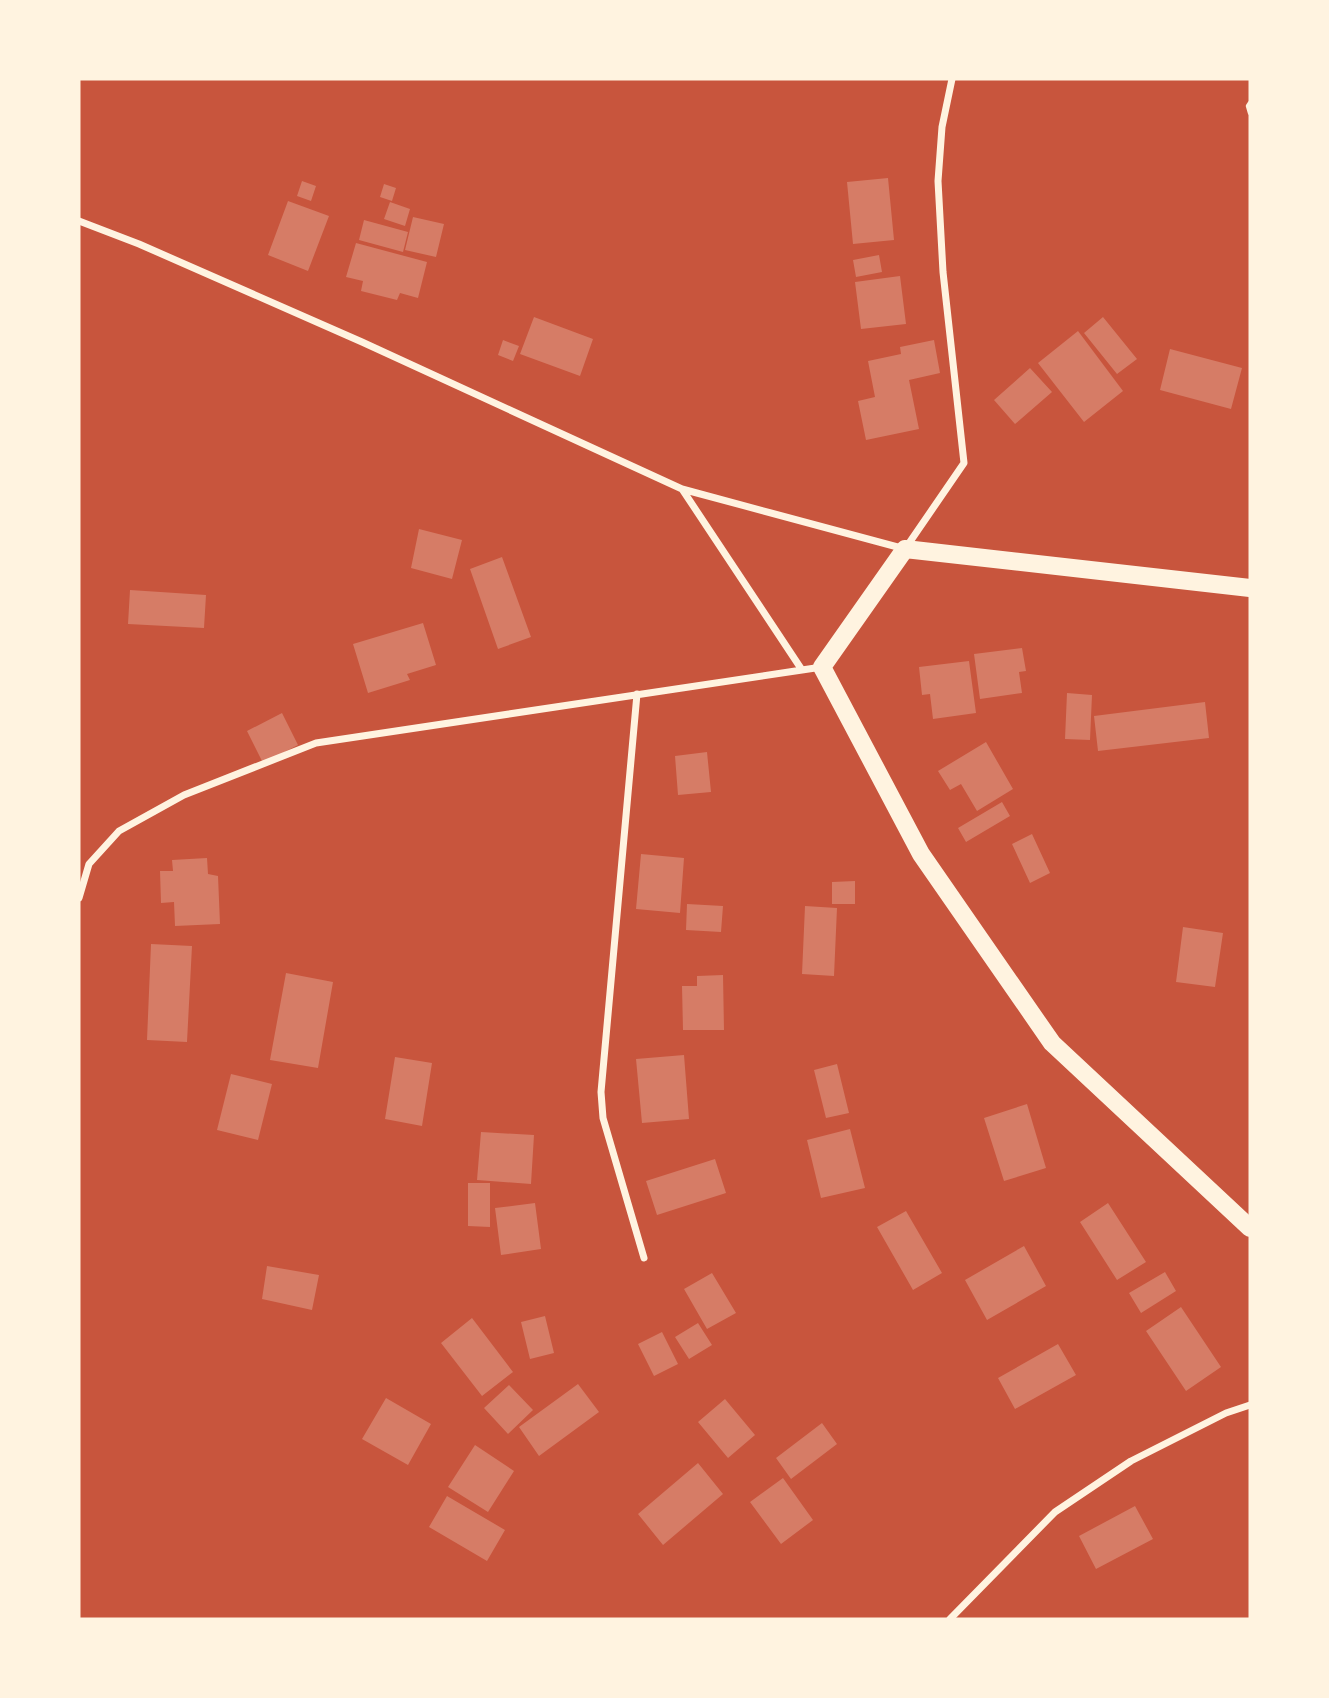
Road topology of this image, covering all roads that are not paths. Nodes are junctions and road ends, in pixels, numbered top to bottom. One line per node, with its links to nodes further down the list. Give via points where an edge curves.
1 (952, 79): 4 (street, via 938,181 964,463)
2 (79, 221): 3 (street, via 362,342)
3 (682, 489): 4 (street); 7 (street)
4 (905, 549): 5 (main road); 6 (main road)
5 (1250, 588)
6 (822, 667): 7 (street); 10 (main road, via 921,854 1052,1043)
7 (802, 670): 8 (street)
8 (638, 694): 9 (street, via 316,743 184,795 119,831 89,864); 11 (street, via 601,1092 603,1118)
9 (79, 898)
10 (1250, 1228)
11 (644, 1258)
12 (1250, 1405): 13 (street, via 1130,1461 1055,1512)
13 (950, 1619)

